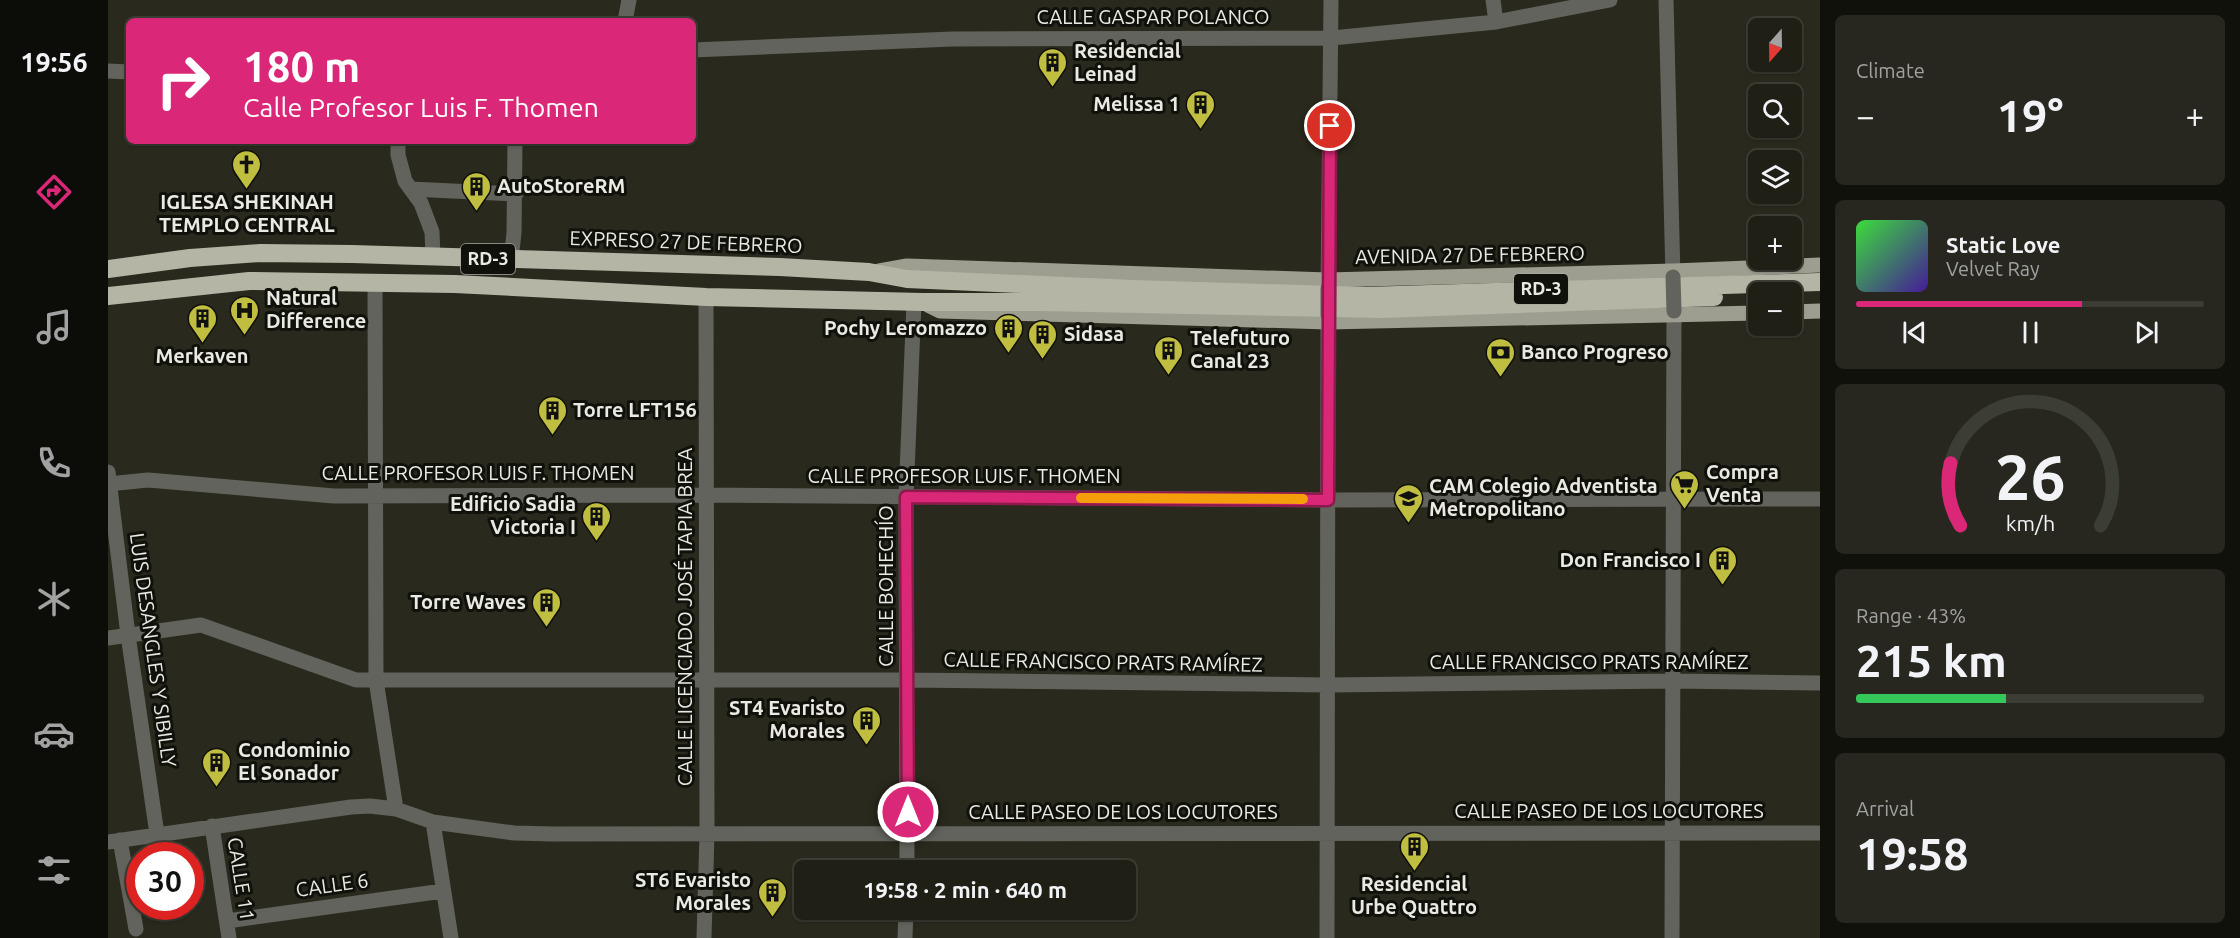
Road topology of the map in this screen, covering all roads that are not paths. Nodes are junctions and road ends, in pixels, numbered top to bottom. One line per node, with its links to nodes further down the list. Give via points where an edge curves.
1 (629, 0): 6 (street)
2 (1331, 0): 8 (street)
3 (1493, 0): 7 (street)
4 (1610, 0): 7 (street, CALLE GASPAR POLANCO)
5 (1666, 0): 21 (street)
6 (625, 18)
7 (1496, 22): 8 (street, CALLE GASPAR POLANCO)
8 (1332, 38): 9 (street, CALLE GASPAR POLANCO, via 952,39); 24 (street)
9 (696, 50)
10 (108, 71): 11 (street)
11 (126, 72)
12 (398, 144): 14 (street, via 400,164)
13 (515, 144): 15 (street)
14 (411, 189): 15 (street); 16 (street, via 432,232)
15 (516, 194): 17 (street)
16 (434, 256): 17 (highway, EXPRESO 27 DE FEBRERO / RD-3); 19 (highway, EXPRESO 27 DE FEBRERO / RD-3, via 261,253)
17 (511, 260): 20 (highway, EXPRESO 27 DE FEBRERO / RD-3)
18 (1820, 265): 21 (main road, AVENIDA 27 DE FEBRERO / RD-3)
19 (108, 269)
20 (869, 272): 24 (main road, AVENIDA 27 DE FEBRERO / RD-3, via 907,266); 30 (highway, EXPRESO 27 DE FEBRERO / RD-3, via 907,279)
21 (1673, 274): 24 (main road, AVENIDA 27 DE FEBRERO / RD-3); 34 (street, bridge)
22 (375, 282): 27 (highway, RD-3, via 249,281); 29 (highway, RD-3); 39 (street)
23 (1820, 282): 30 (highway, RD-3)
24 (1328, 284): 36 (street, bridge)
25 (1820, 293): 26 (highway)
26 (1802, 294)
27 (108, 296)
28 (1748, 296): 30 (highway, RD-3, via 1382,309)
29 (706, 297): 31 (highway, RD-3); 38 (street, CALLE LICENCIADO JOSÉ TAPIA BREA)
30 (1258, 300): 31 (highway, RD-3)
31 (918, 302): 36 (main road, RD-3, via 940,311); 40 (street, CALLE BOHECHÍO)
32 (1820, 311): 33 (main road)
33 (1802, 312)
34 (1674, 313): 35 (main road, RD-3); 36 (main road, RD-3); 41 (street)
35 (1748, 313)
36 (1328, 319): 42 (street)
37 (109, 480): 39 (street, CALLE PROFESOR LUIS F. THOMEN); 44 (street, LUIS DESANGLES Y SIBILLY)
38 (705, 495): 39 (street, CALLE PROFESOR LUIS F. THOMEN); 40 (street, CALLE PROFESOR LUIS F. THOMEN); 47 (street, CALLE LICENCIADO JOSÉ TAPIA BREA)
39 (376, 496): 46 (street)
40 (906, 497): 42 (street, CALLE PROFESOR LUIS F. THOMEN); 48 (street, CALLE BOHECHÍO)
41 (1673, 498): 42 (street, CALLE PROFESOR LUIS F. THOMEN); 43 (street, CALLE PROFESOR LUIS F. THOMEN); 49 (street)
42 (1328, 500): 51 (street)
43 (1820, 500)
44 (128, 635): 45 (street, CALLE FRANCISCO PRATS RAMÍREZ); 46 (street, CALLE FRANCISCO PRATS RAMÍREZ, via 201,625 356,680); 59 (street, LUIS DESANGLES Y SIBILLY)
45 (108, 638)
46 (376, 680): 47 (street, CALLE FRANCISCO PRATS RAMÍREZ); 52 (street)
47 (705, 681): 48 (street, CALLE FRANCISCO PRATS RAMÍREZ); 55 (street, CALLE LICENCIADO JOSÉ TAPIA BREA)
48 (908, 681): 51 (street, CALLE FRANCISCO PRATS RAMÍREZ); 60 (street, CALLE BOHECHÍO)
49 (1674, 681): 50 (street, CALLE FRANCISCO PRATS RAMÍREZ); 51 (street, CALLE FRANCISCO PRATS RAMÍREZ); 57 (street)
50 (1820, 683)
51 (1328, 685): 56 (street)
52 (396, 809): 53 (street, CALLE PASEO DE LOS LOCUTORES); 54 (street, CALLE PASEO DE LOS LOCUTORES, via 351,807)
53 (433, 822): 55 (street, CALLE PASEO DE LOS LOCUTORES, via 514,832); 63 (street)
54 (212, 826): 59 (street, CALLE PASEO DE LOS LOCUTORES); 65 (street, CALLE 11)
55 (707, 832): 60 (street, CALLE PASEO DE LOS LOCUTORES); 69 (street, CALLE LICENCIADO JOSÉ TAPIA BREA)
56 (1328, 832): 57 (street, CALLE PASEO DE LOS LOCUTORES); 60 (street, CALLE PASEO DE LOS LOCUTORES); 71 (street)
57 (1671, 832): 58 (street, CALLE PASEO DE LOS LOCUTORES); 72 (street)
58 (1820, 833)
59 (157, 834): 61 (street, CALLE PASEO DE LOS LOCUTORES)
60 (908, 834): 62 (street, CALLE BOHECHÍO)
61 (114, 841): 66 (street)
62 (907, 860)
63 (443, 891): 65 (street, CALLE 6); 68 (street)
64 (906, 920): 70 (street)
65 (227, 921): 67 (street, CALLE 11)
66 (136, 929)
67 (230, 938)
68 (451, 938)
69 (704, 938)
70 (905, 938)
71 (1327, 938)
72 (1672, 938)

